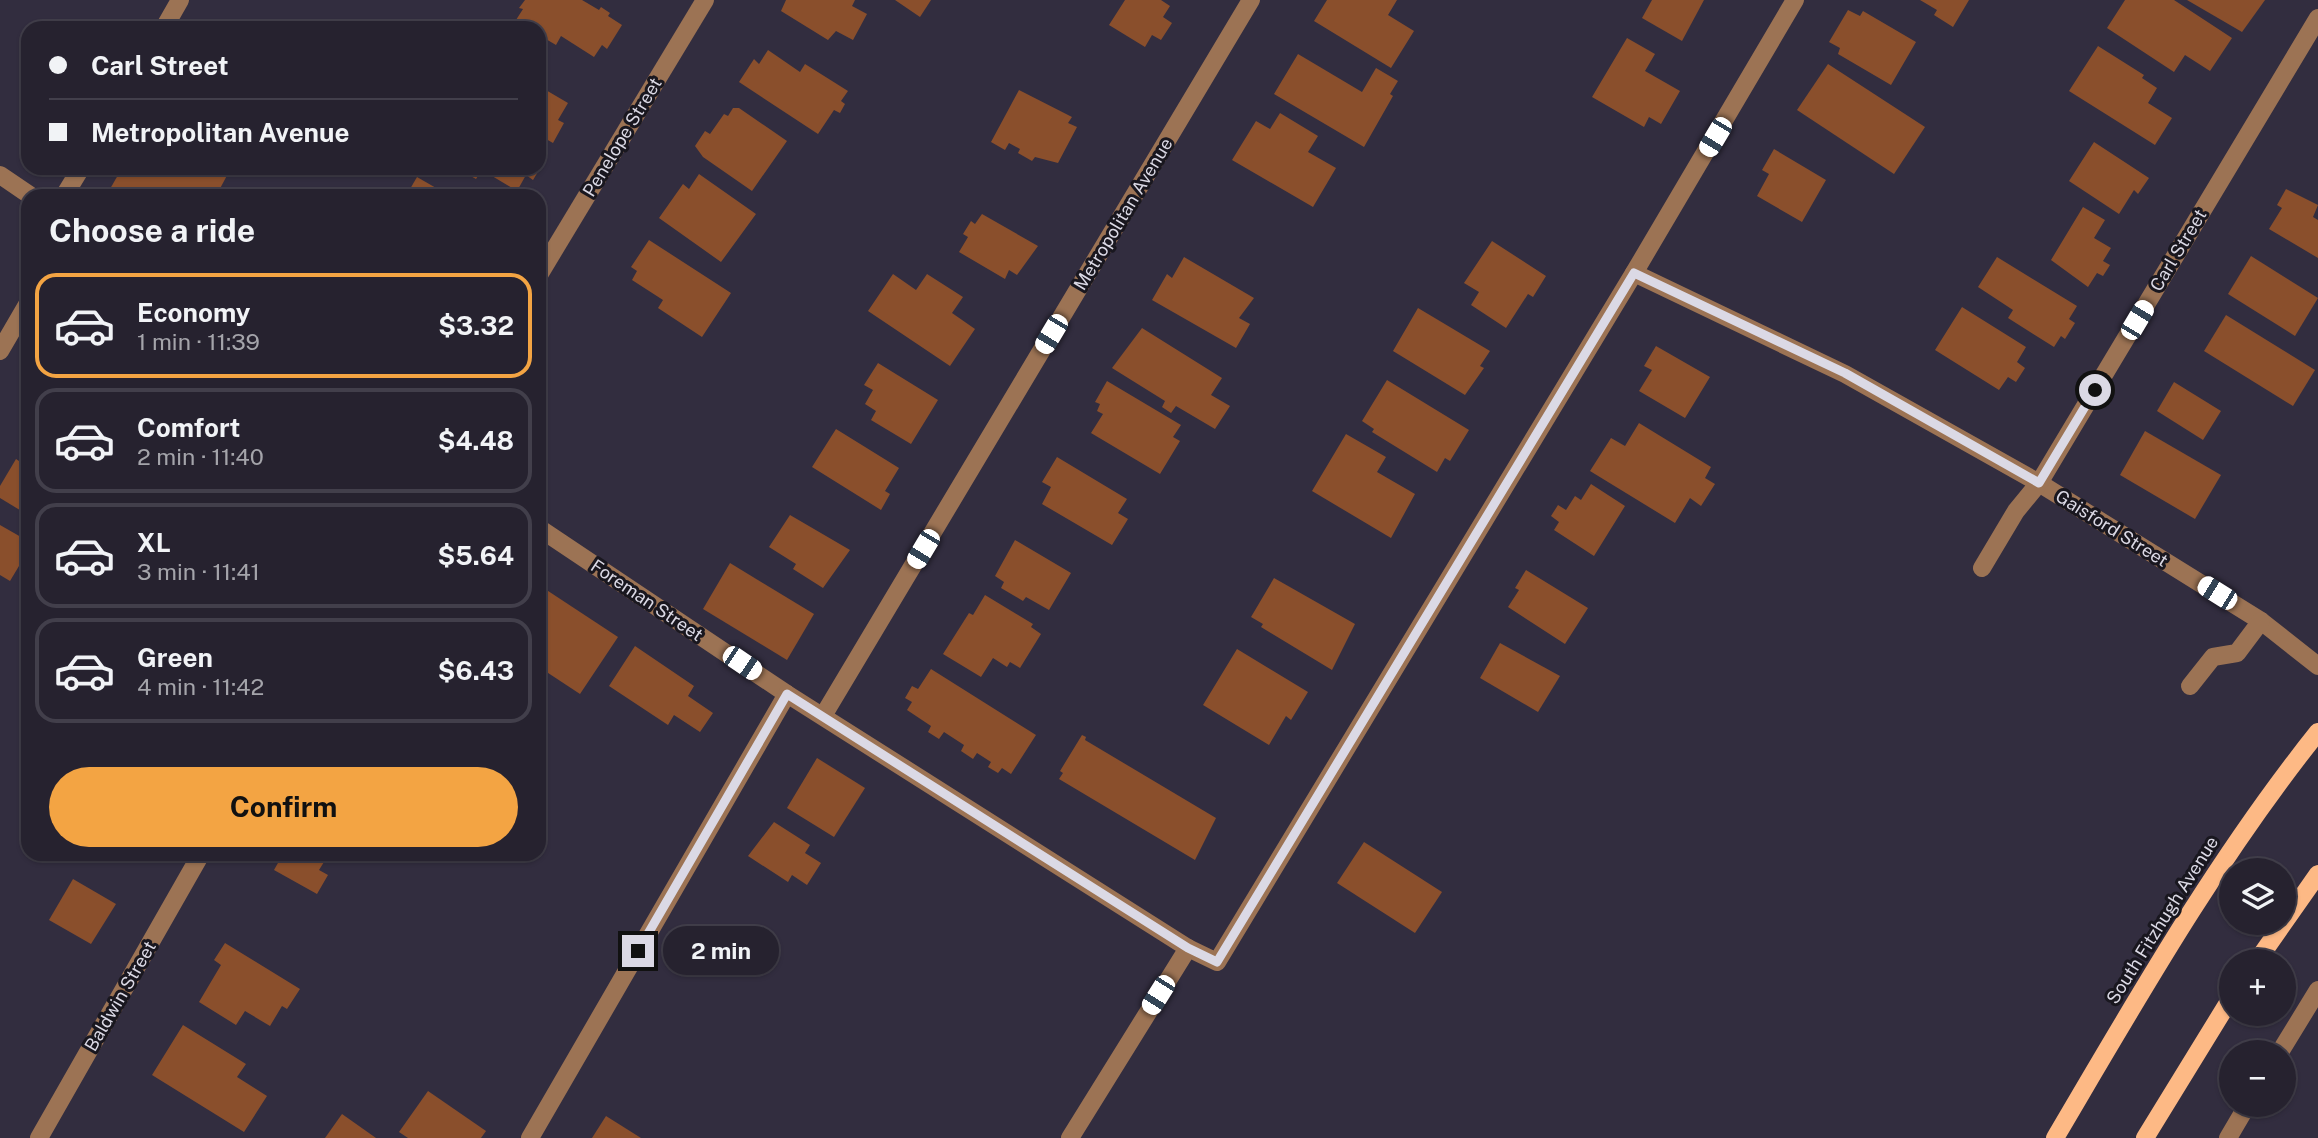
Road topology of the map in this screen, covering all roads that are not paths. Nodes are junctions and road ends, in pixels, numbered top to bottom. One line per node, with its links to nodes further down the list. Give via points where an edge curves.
1 (180, 0): 6 (street)
2 (705, 0): 9 (street, Penelope Street)
3 (1251, 0): 20 (street, Metropolitan Avenue)
4 (1795, 0): 10 (street)
5 (2318, 18): 13 (street, Carl Street)
6 (168, 21)
7 (0, 175): 8 (street)
8 (21, 189)
9 (546, 263)
10 (1634, 273): 13 (street, Gaisford Street, via 1845,373); 24 (street, Foreman Street, via 1217,962)
11 (21, 315): 12 (street)
12 (0, 351)
13 (2039, 483): 15 (street, Carl Street, via 2016,510); 16 (street, Gaisford Street)
14 (546, 533): 19 (street, Foreman Street)
15 (1982, 568)
16 (2261, 621): 17 (street, Gaisford Street); 18 (street, via 2237,653 2213,657)
17 (2318, 666)
18 (2190, 686)
19 (787, 694): 20 (street, Foreman Street); 31 (street)
20 (823, 716): 24 (street, Foreman Street)
21 (2318, 732): 33 (main road, South Fitzhugh Avenue, via 2233,846)
22 (197, 861): 30 (street, Baldwin Street)
23 (2318, 874): 25 (main road)
24 (1188, 948): 32 (street)
25 (2265, 949)
26 (2318, 990): 28 (street)
27 (2219, 1018): 34 (main road)
28 (2287, 1040)
29 (2240, 1117): 35 (street)
30 (38, 1138)
31 (530, 1138)
32 (1070, 1138)
33 (2055, 1138)
34 (2145, 1138)
35 (2228, 1138)

